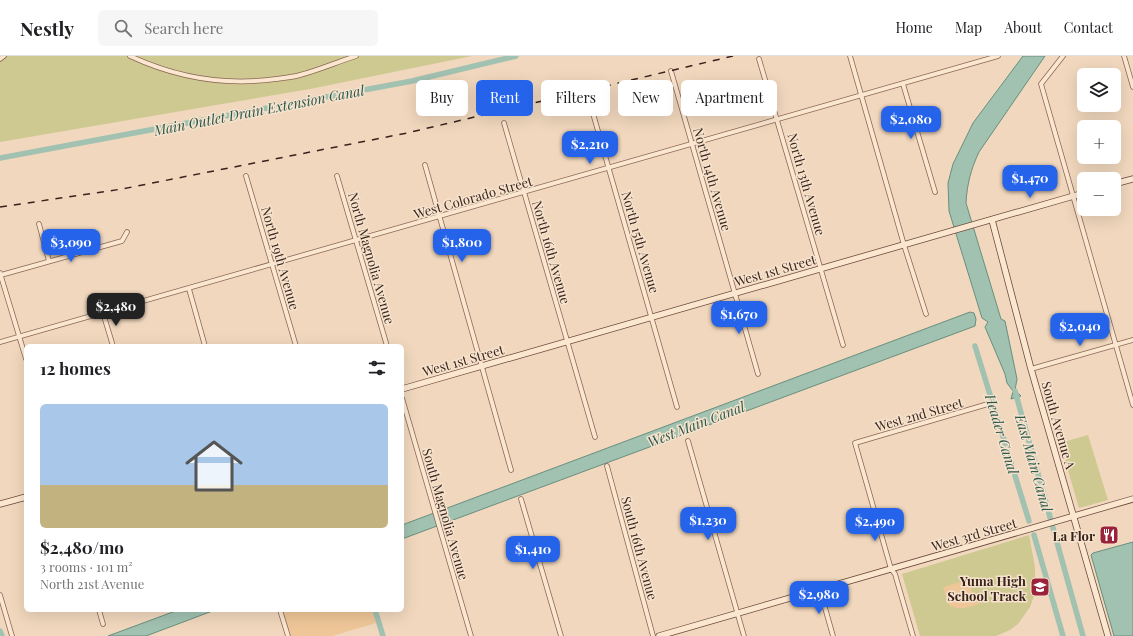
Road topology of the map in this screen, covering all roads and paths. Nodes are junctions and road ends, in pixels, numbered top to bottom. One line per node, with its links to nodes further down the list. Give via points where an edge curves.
1 (4, 56): 8 (street)
2 (130, 56): 3 (street, via 174,74 201,80 232,82 300,76)
3 (356, 56)
4 (850, 56): 13 (street)
5 (998, 56): 11 (street, West Colorado Street)
6 (1063, 56): 27 (street, via 1041,84)
7 (1124, 56): 12 (street)
8 (0, 59)
9 (760, 59): 15 (street, North 13th Avenue)
10 (672, 71): 17 (street, North 14th Avenue)
11 (903, 84): 13 (street, West Colorado Street); 25 (street)
12 (1133, 87)
13 (862, 96): 15 (street, West Colorado Street); 33 (street)
14 (594, 116): 19 (street, North 15th Avenue)
15 (778, 120): 17 (street, West Colorado Street); 36 (street, North 13th Avenue)
16 (504, 123): 24 (street, North 16th Avenue)
17 (692, 144): 19 (street, West Colorado Street); 39 (street, North 14th Avenue)
18 (425, 165): 28 (street)
19 (609, 168): 24 (street, West Colorado Street); 42 (street, North 15th Avenue)
20 (246, 176): 35 (street, North 19th Avenue)
21 (338, 176): 32 (street, North Magnolia Avenue)
22 (1133, 179): 23 (main road)
23 (1121, 182)
24 (525, 192): 28 (street, West Colorado Street); 45 (street, North 16th Avenue)
25 (935, 192)
26 (1077, 195): 27 (main road, West 1st Street)
27 (1074, 196): 29 (main road, West 1st Street); 52 (street)
28 (440, 216): 32 (street, West Colorado Street); 54 (street)
29 (992, 220): 33 (main road, West 1st Street); 55 (main road, South Avenue A)
30 (38, 224): 34 (street)
31 (127, 232): 34 (street, via 122,241)
32 (356, 241): 35 (street, West Colorado Street); 50 (street, North Magnolia Avenue)
33 (904, 245): 36 (main road, West 1st Street); 41 (street)
34 (49, 261): 37 (street)
35 (273, 265): 38 (street, West Colorado Street); 49 (street, North 19th Avenue)
36 (821, 269): 39 (main road, West 1st Street); 51 (street, North 13th Avenue)
37 (0, 274): 43 (street)
38 (189, 289): 40 (street, West Colorado Street); 48 (street)
39 (736, 293): 42 (main road, West 1st Street); 56 (street, North 14th Avenue)
40 (103, 313): 43 (street, West Colorado Street); 47 (street)
41 (926, 314)
42 (651, 317): 45 (main road, West 1st Street); 61 (street, North 15th Avenue)
43 (20, 337): 46 (street, West Colorado Street); 53 (street)
44 (1133, 340): 52 (street)
45 (567, 341): 54 (main road, West 1st Street); 62 (street)
46 (0, 342)
47 (112, 344)
48 (204, 344)
49 (295, 344)
50 (386, 344)
51 (843, 345)
52 (1116, 345): 55 (street); 60 (street)
53 (24, 352)
54 (483, 366): 57 (main road, West 1st Street); 65 (street)
55 (1031, 369): 70 (main road, South Avenue A)
56 (758, 374)
57 (404, 388)
58 (988, 404): 71 (street, West 2nd Street, via 856,443)
59 (404, 405): 80 (street, South Magnolia Avenue)
60 (1133, 405)
61 (677, 406)
62 (596, 438)
63 (688, 441): 76 (street)
64 (607, 466): 82 (street, South 16th Avenue)
65 (511, 470)
66 (24, 498): 69 (main road)
67 (521, 499): 81 (street)
68 (1133, 500): 70 (main road, West 3rd Street)
69 (0, 504)
70 (1074, 516): 71 (main road, West 3rd Street); 87 (main road, South Avenue A)
71 (891, 569): 72 (main road, West 3rd Street); 86 (street, via 895,574)
72 (820, 590): 76 (main road, West 3rd Street); 85 (street)
73 (0, 595): 78 (street)
74 (100, 612): 77 (street)
75 (281, 612): 79 (street)
76 (738, 613): 83 (main road, West 3rd Street); 84 (street)
77 (103, 624)
78 (12, 636)
79 (288, 636)
80 (471, 636)
81 (561, 636)
82 (653, 636)
83 (659, 636)
84 (744, 636)
85 (833, 636)
86 (912, 636)
87 (1108, 636)

